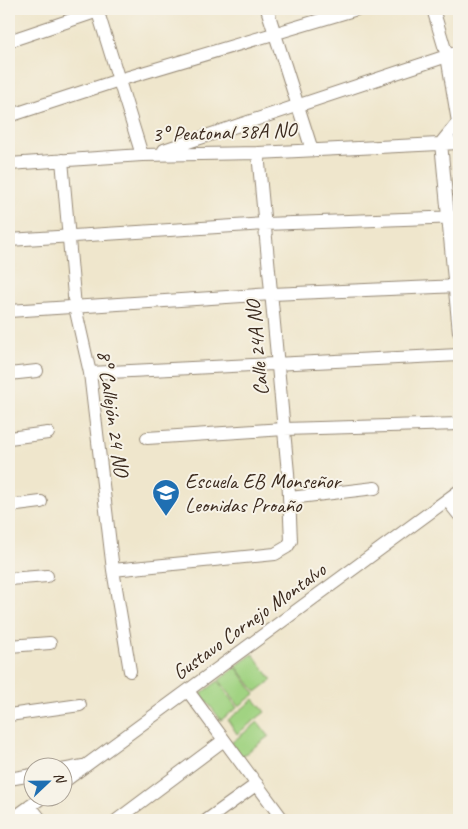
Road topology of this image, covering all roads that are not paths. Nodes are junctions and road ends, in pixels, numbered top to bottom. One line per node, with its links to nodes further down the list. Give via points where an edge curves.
1 (267, 9): 5 (street)
2 (357, 9): 5 (street)
3 (433, 9): 7 (street)
4 (100, 10): 6 (street); 8 (street)
5 (275, 34): 8 (street); 9 (street)
6 (9, 41)
7 (453, 54): 9 (street); 11 (street)
8 (120, 80): 10 (street); 16 (street)
9 (298, 105): 14 (street); 16 (street)
10 (9, 116)
11 (459, 122): 12 (street)
12 (441, 142): 13 (street, 3° Peatonal 38A NO); 14 (street, 3° Peatonal 38A NO); 19 (street)
13 (459, 143)
14 (312, 150): 15 (street, 3° Peatonal 38A NO)
15 (258, 153): 16 (street, 3° Peatonal 38A NO); 20 (street, Calle 24A NO)
16 (146, 155): 17 (street, 3° Peatonal 38A NO)
17 (62, 160): 18 (street, 3° Peatonal 38A NO); 21 (street, 8° Callejón 24 NO)
18 (9, 164)
19 (453, 217): 20 (street); 23 (street)
20 (265, 224): 21 (street); 24 (street, Calle 24A NO)
21 (69, 237): 22 (street); 25 (street, 8° Callejón 24 NO)
22 (9, 240)
23 (457, 286): 24 (street); 27 (street)
24 (272, 294): 25 (street); 29 (street, Calle 24A NO)
25 (75, 307): 26 (street); 31 (street, 8° Callejón 24 NO)
26 (9, 311)
27 (459, 332)
28 (459, 355): 29 (street)
29 (278, 363): 31 (street); 34 (street, Calle 24A NO)
30 (37, 371): 32 (street)
31 (90, 373): 45 (street, 8° Callejón 24 NO)
32 (9, 374)
33 (459, 424): 34 (street)
34 (284, 429): 37 (street); 40 (street, Calle 24A NO)
35 (48, 433): 36 (street)
36 (9, 438)
37 (146, 438)
38 (375, 488): 40 (street)
39 (459, 491): 41 (street, Gustavo Cornejo Montalvo)
40 (290, 498): 45 (street, Calle 24A NO, via 291,541 275,554)
41 (447, 500): 44 (street); 51 (street, Gustavo Cornejo Montalvo)
42 (41, 502): 43 (street)
43 (9, 506)
44 (459, 515)
45 (114, 570): 50 (street, 8° Callejón 24 NO)
46 (47, 576): 47 (street)
47 (9, 579)
48 (50, 643): 49 (street)
49 (9, 646)
50 (130, 671)
51 (188, 691): 54 (street); 55 (street, Gustavo Cornejo Montalvo)
52 (80, 705): 53 (street)
53 (9, 715)
54 (224, 740): 60 (street); 64 (street)
55 (86, 766): 56 (street); 57 (street, Gustavo Cornejo Montalvo)
56 (72, 768)
57 (72, 776)
58 (22, 777): 59 (street)
59 (9, 779)
60 (257, 784): 65 (street); 66 (street)
61 (30, 806): 62 (street); 63 (street)
62 (11, 820)
63 (41, 820)
64 (117, 820)
65 (207, 820)
66 (283, 820)

